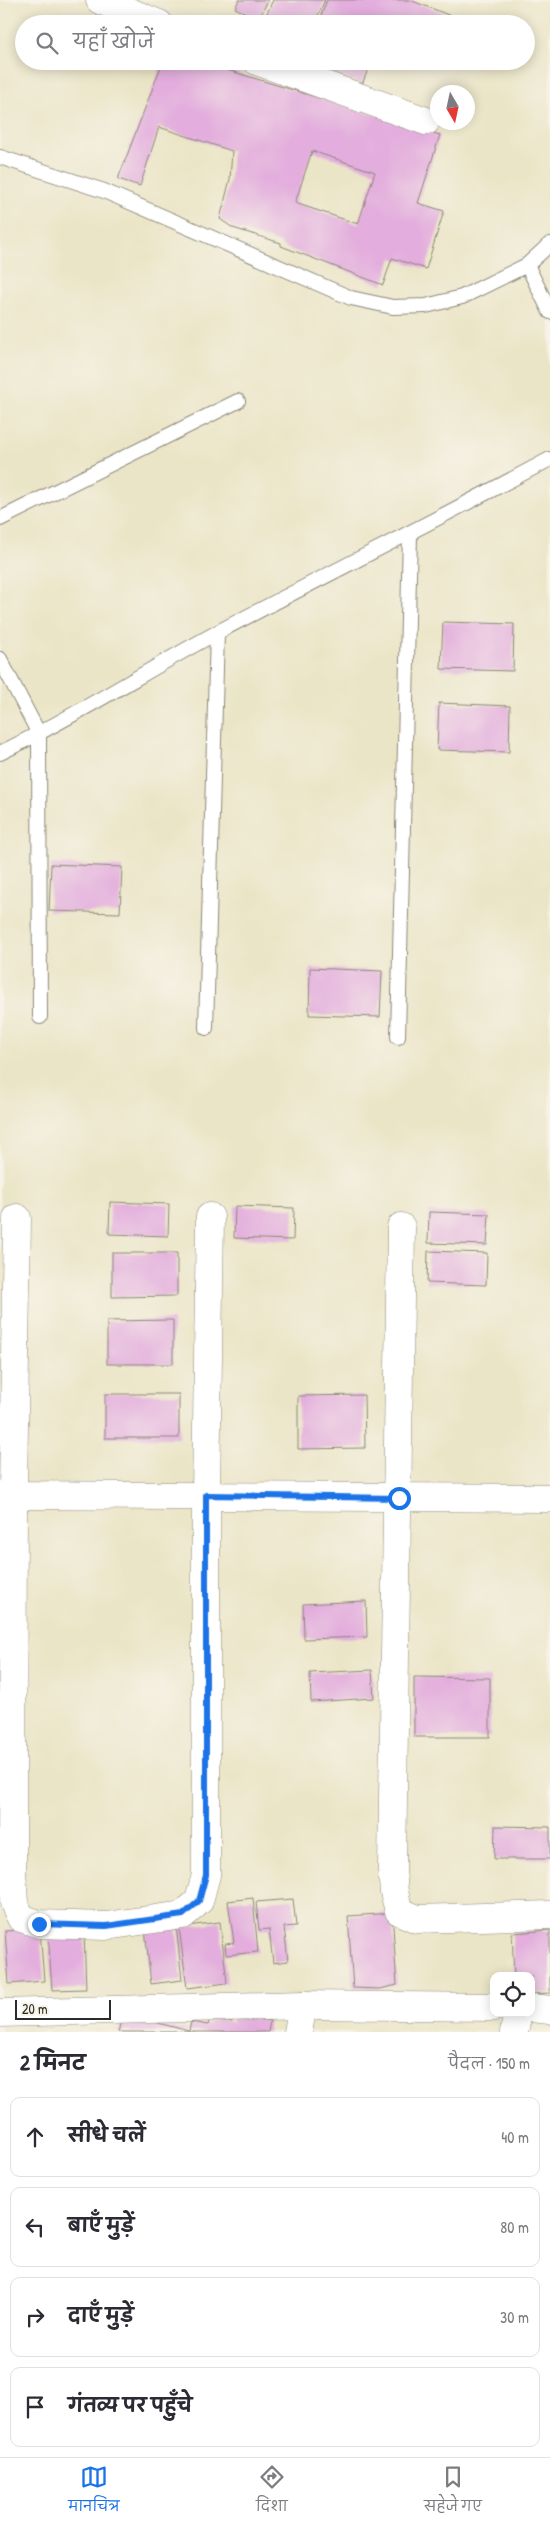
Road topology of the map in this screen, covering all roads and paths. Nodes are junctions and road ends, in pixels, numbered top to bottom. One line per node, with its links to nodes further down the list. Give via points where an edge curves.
1 (100, 0): 2 (street)
2 (137, 15)
3 (282, 70): 4 (street)
4 (426, 121)
5 (0, 157): 7 (lane, via 104,192 269,264 368,302 426,306 462,297)
6 (550, 244): 7 (lane)
7 (527, 265): 8 (lane)
8 (550, 312)
9 (238, 401): 11 (lane)
10 (550, 460): 12 (lane)
11 (0, 519)
12 (410, 535): 13 (lane); 19 (lane)
13 (217, 633): 15 (lane); 18 (lane)
14 (0, 659): 15 (lane)
15 (39, 734): 16 (lane); 17 (lane)
16 (0, 753)
17 (40, 1017)
18 (206, 1028)
19 (398, 1037)
20 (210, 1217): 24 (street)
21 (17, 1218): 23 (street)
22 (401, 1226): 25 (street)
23 (6, 1495): 24 (street); 24 (street, via 14,1903 21,1918 39,1924 106,1926 183,1915 199,1901 206,1875)
24 (206, 1495): 25 (street)
25 (399, 1498): 26 (street); 27 (street, via 392,1870 399,1911 417,1919)
26 (550, 1498)
27 (550, 1915)
28 (303, 2005): 29 (street); 34 (street); 35 (street)
29 (490, 2007)
30 (535, 2008): 31 (street)
31 (550, 2010)
32 (0, 2013): 34 (street)
33 (517, 2017): 36 (street)
34 (95, 2022)
35 (298, 2032)
36 (514, 2032)

